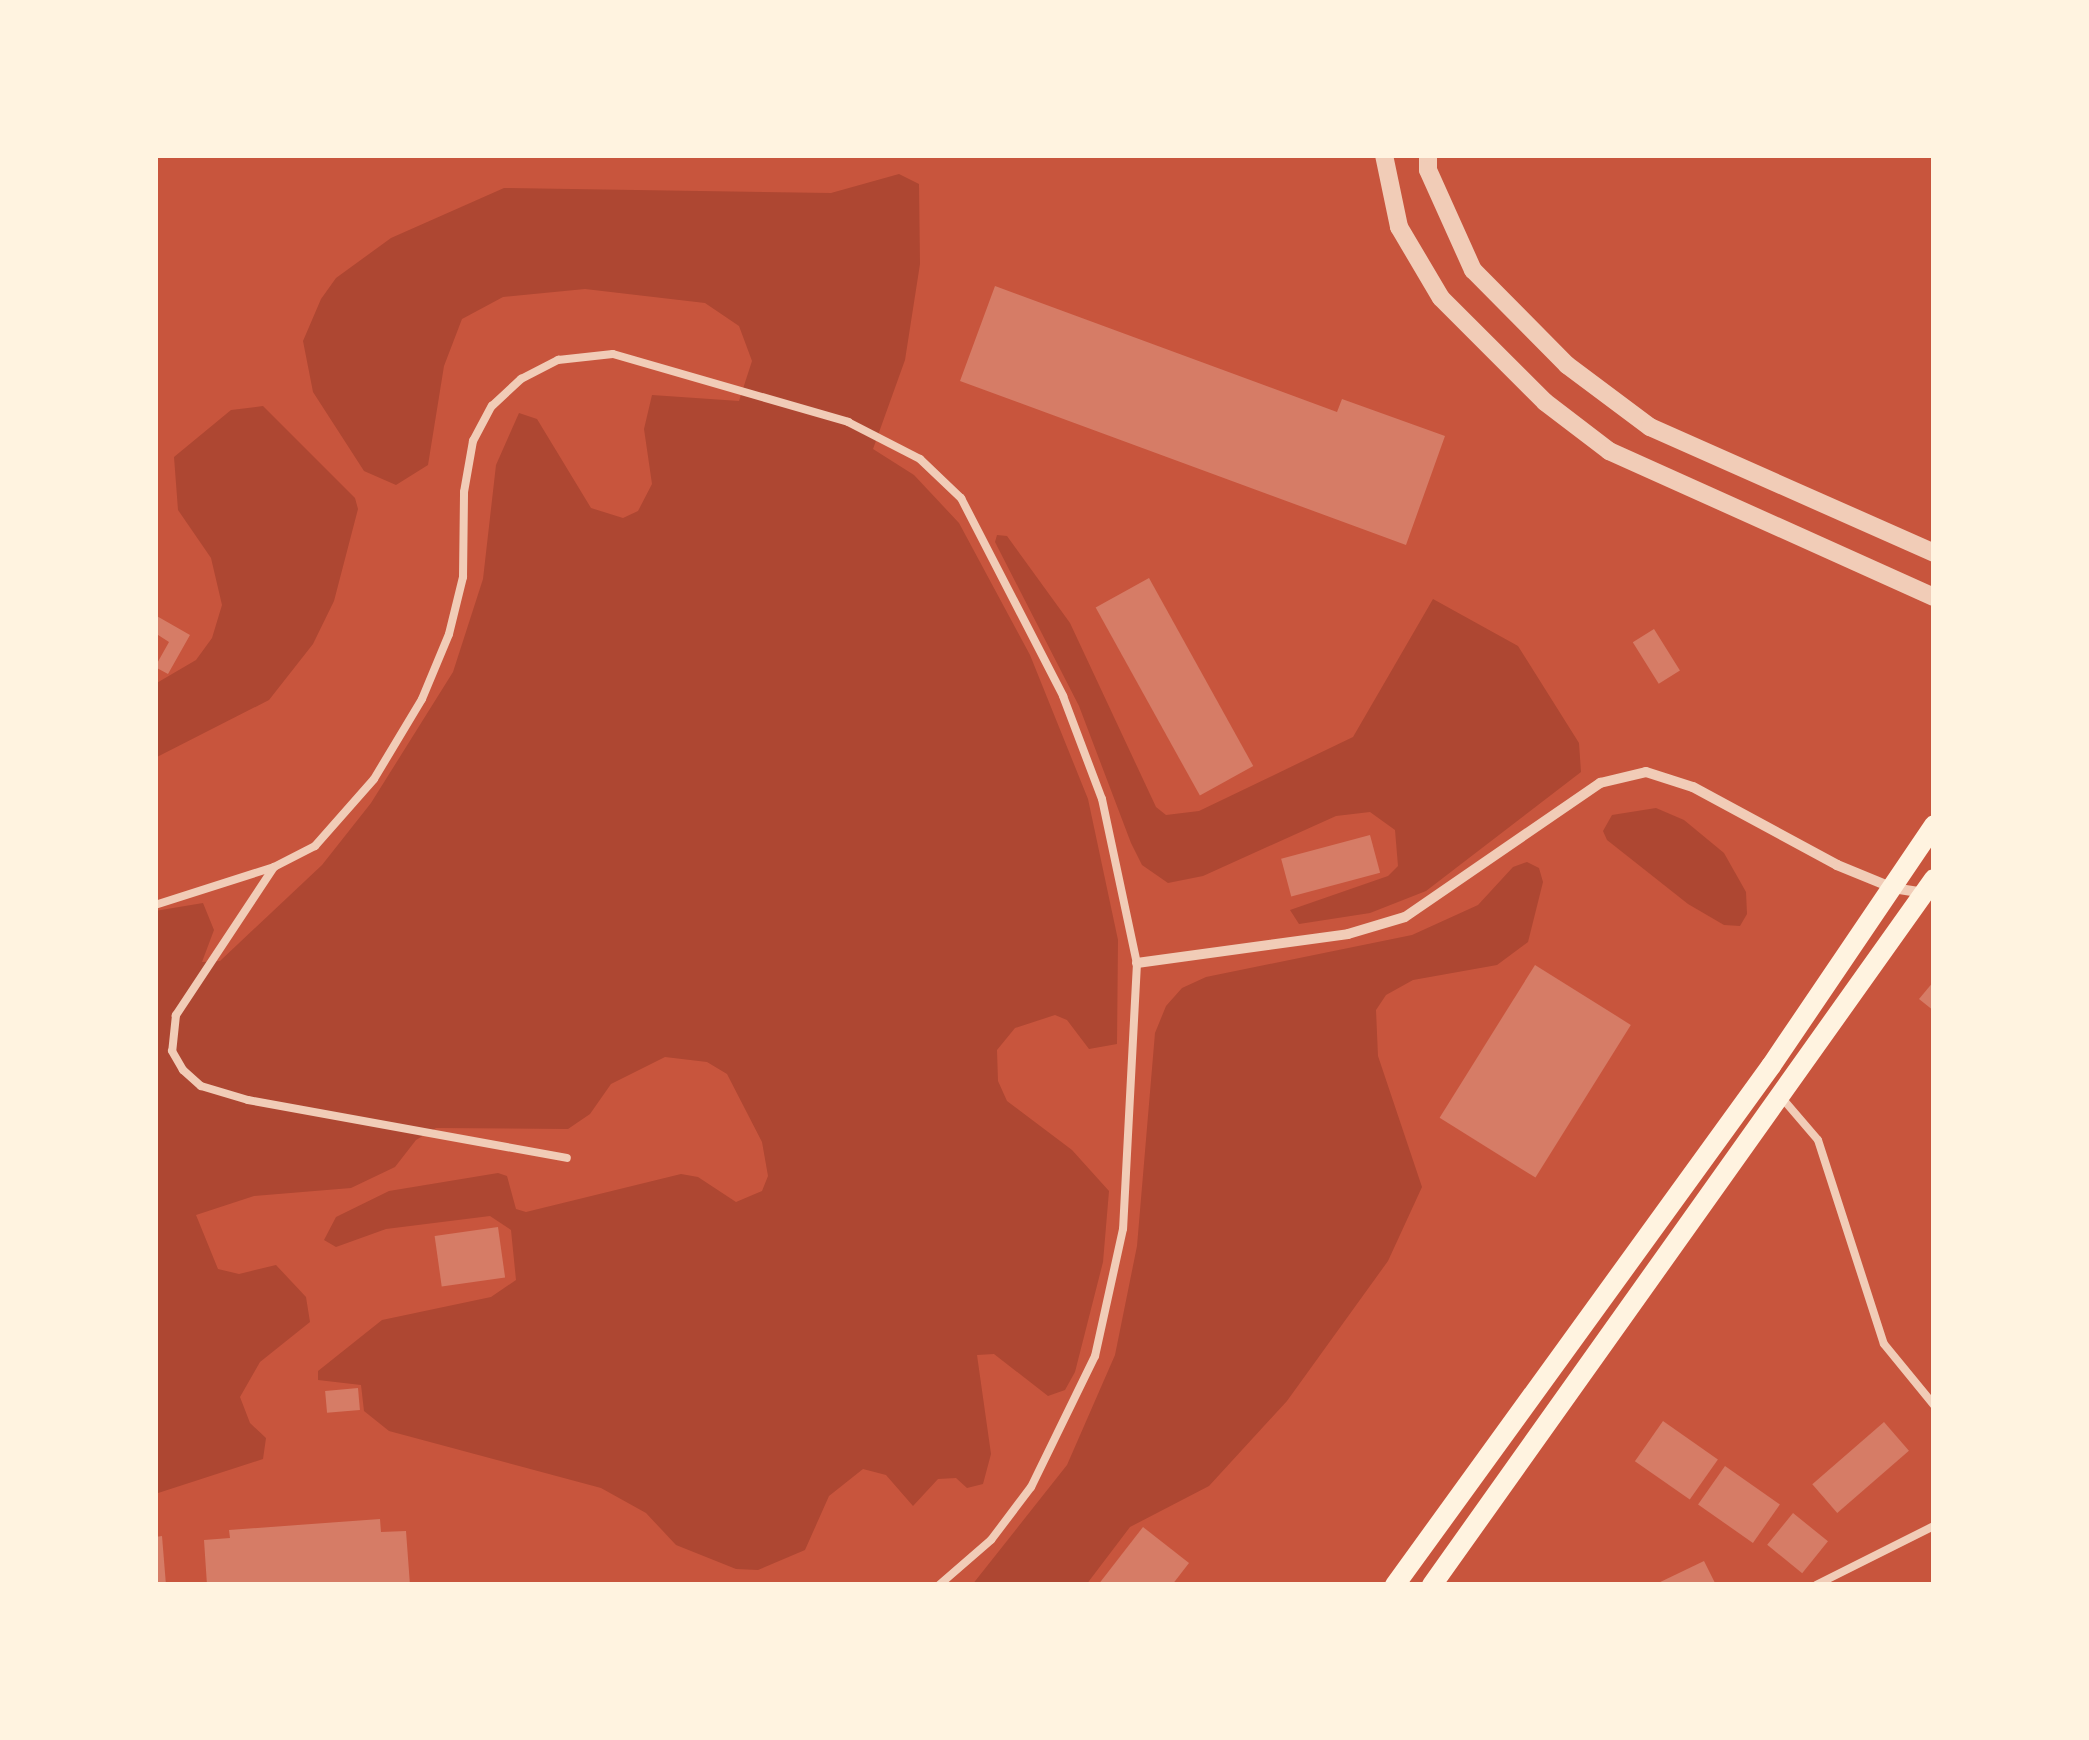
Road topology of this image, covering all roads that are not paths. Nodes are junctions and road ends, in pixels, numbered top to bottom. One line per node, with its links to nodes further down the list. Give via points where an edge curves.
1 (1384, 155): 4 (street, via 1399,227 1440,298 1545,402 1609,451)
2 (1428, 155): 3 (street, via 1428,170 1473,270 1567,364 1650,427)
3 (1934, 553)
4 (1934, 597)
5 (1934, 825): 7 (main road)
6 (274, 868): 9 (lane); 10 (lane, via 315,846 344,816 422,699 464,577 472,441 492,406 558,360 612,354 848,422 920,459 961,498 998,562 1102,798); 12 (lane, via 176,1015 172,1051 183,1070 201,1086 248,1100)
7 (1892, 888): 8 (street); 10 (street, via 1693,787 1646,772 1600,782 1404,917 1348,934); 16 (main road)
8 (1931, 889): 11 (main road)
9 (155, 905)
10 (1137, 963): 15 (lane, via 1123,1229 1095,1356 1031,1488 991,1540)
11 (1782, 1098): 13 (lane, via 1818,1140 1884,1344); 17 (main road)
12 (567, 1158)
13 (1934, 1405)
14 (1934, 1526): 18 (lane)
15 (939, 1585)
16 (1395, 1585)
17 (1432, 1585)
18 (1816, 1585)

